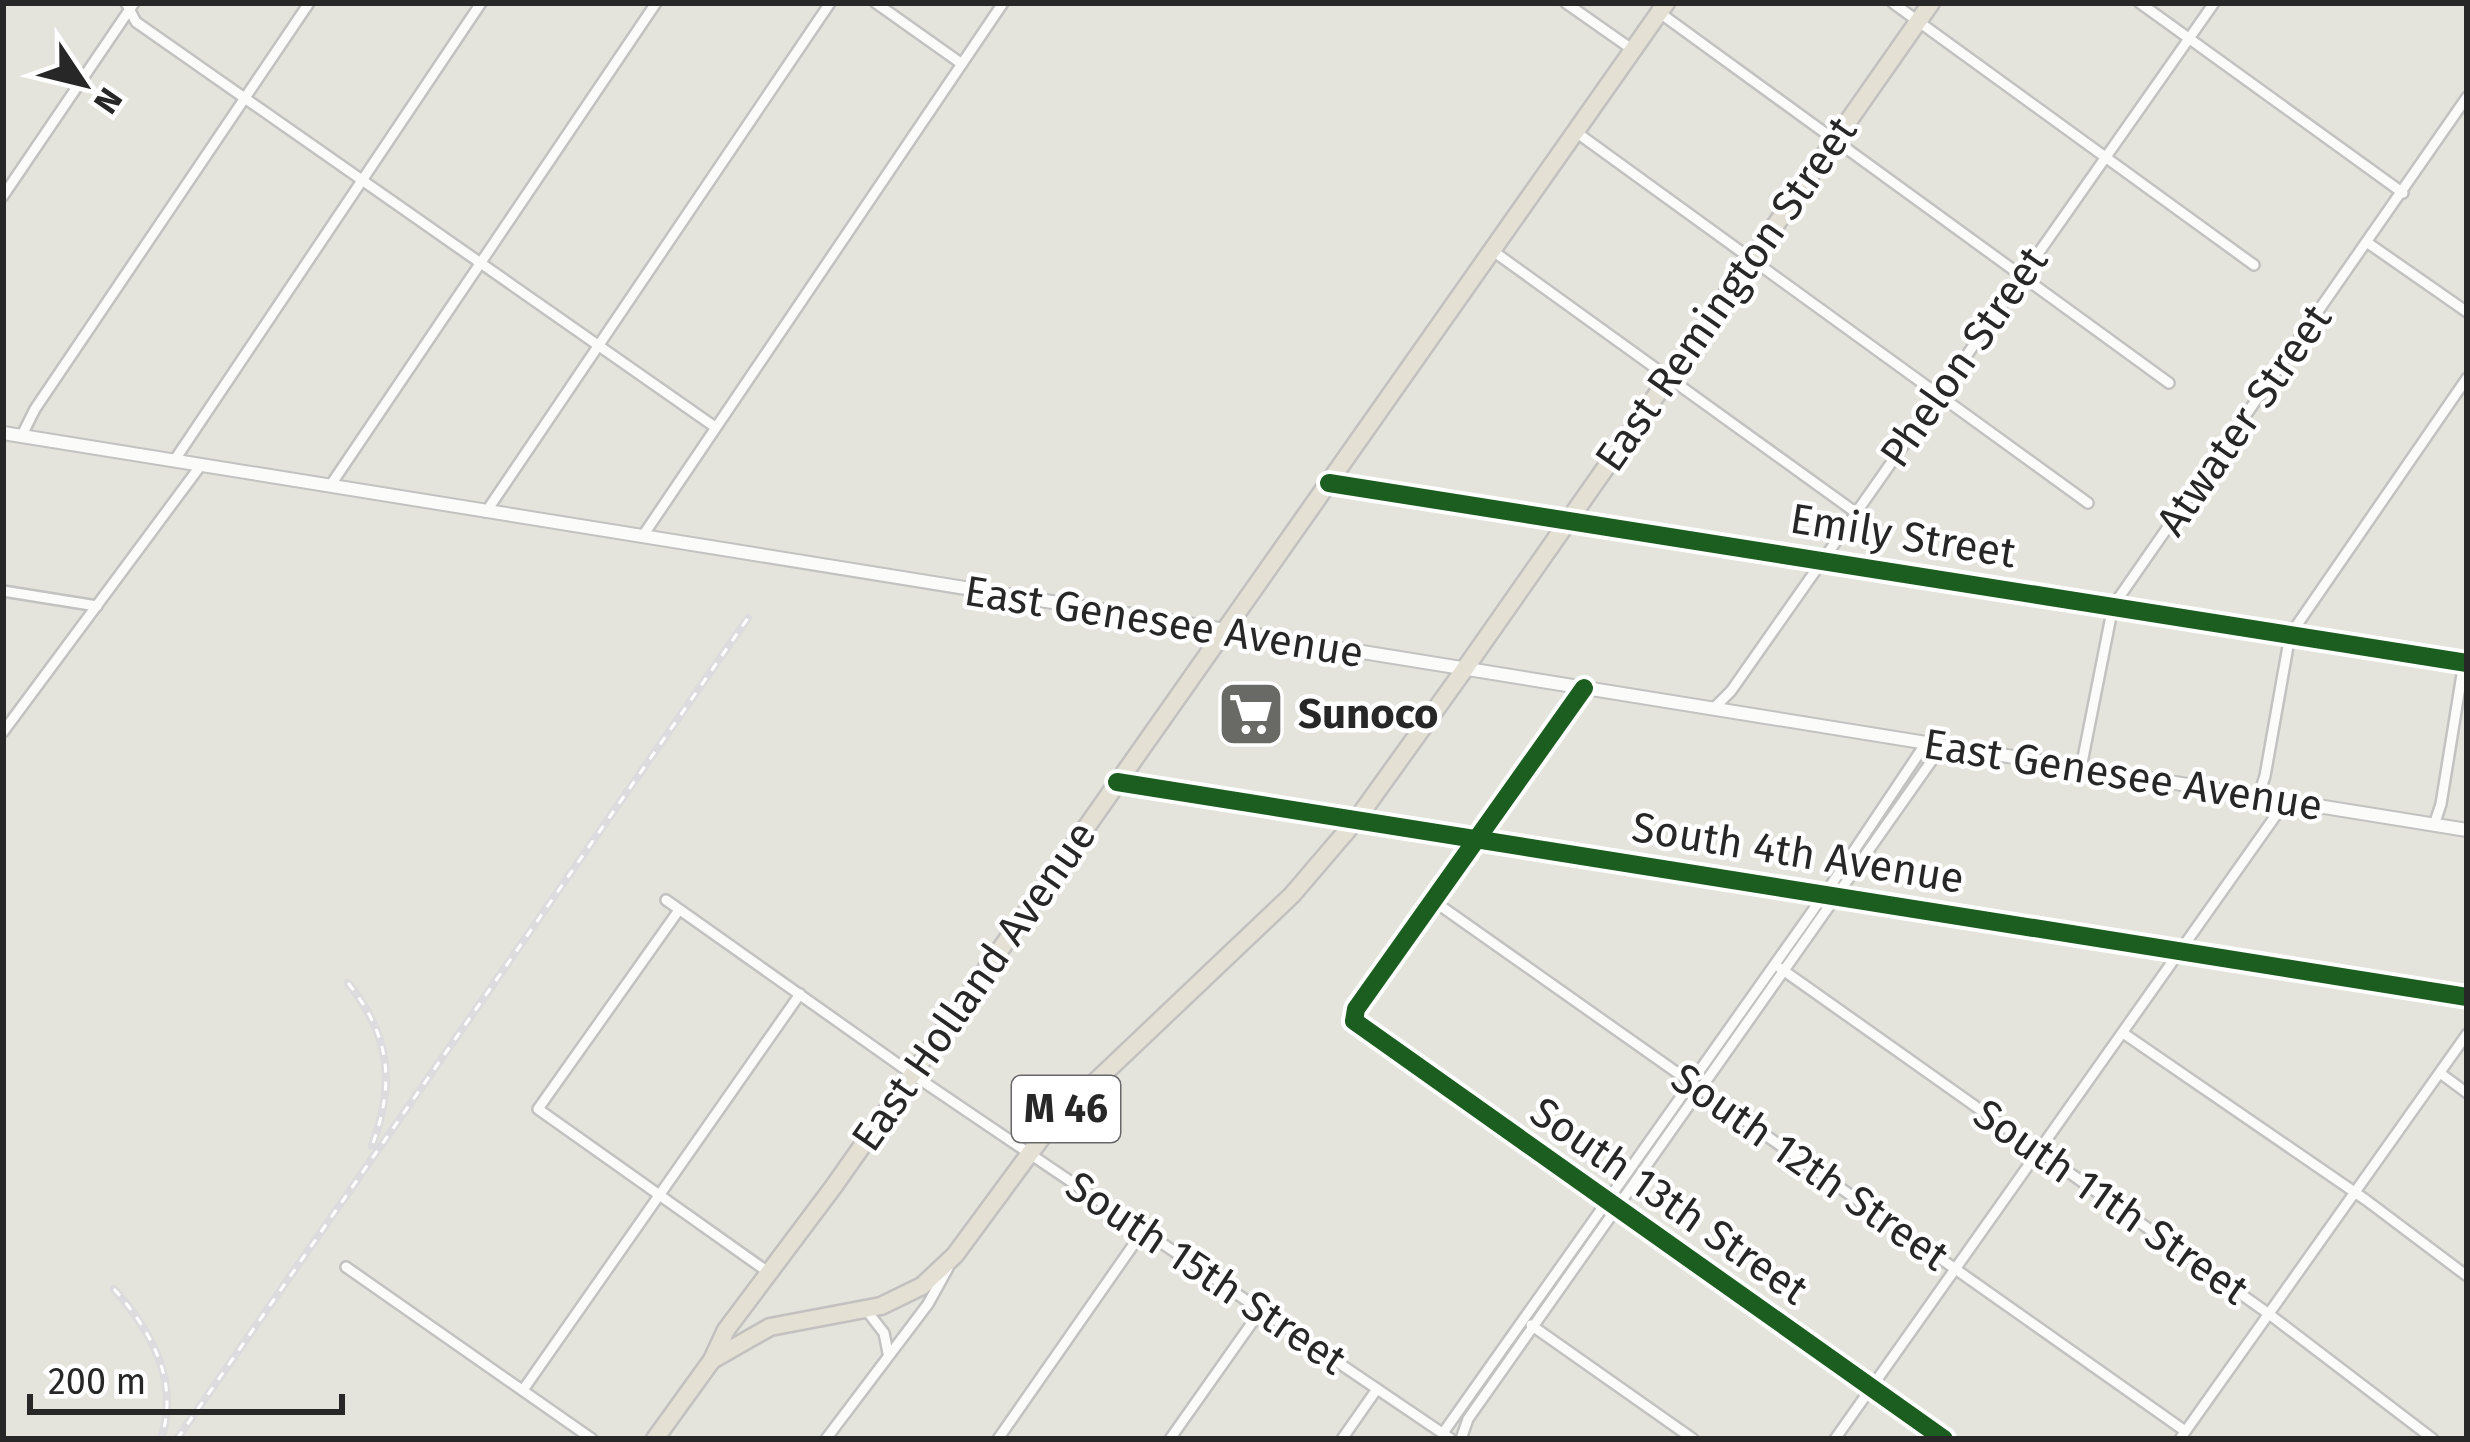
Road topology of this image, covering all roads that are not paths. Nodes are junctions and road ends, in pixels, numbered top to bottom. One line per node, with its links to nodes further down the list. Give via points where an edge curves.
1 (309, 3): 19 (street)
2 (481, 3): 23 (street)
3 (656, 3): 29 (street)
4 (830, 3): 33 (street)
5 (877, 3): 17 (street)
6 (1003, 3): 17 (street)
7 (1566, 3): 16 (street)
8 (1893, 3): 14 (street)
9 (1930, 3): 14 (highway, East Remington Street / M 46)
10 (2140, 3): 15 (street)
11 (2214, 3): 15 (street, Phelon Street)
12 (130, 5): 19 (street, via 136,22); 25 (street)
13 (1663, 8): 16 (highway, East Holland Avenue / M 46); 21 (street)
14 (1918, 21): 21 (highway, East Remington Street / M 46); 22 (street)
15 (2189, 38): 22 (street, Phelon Street); 24 (street)
16 (1633, 50): 20 (highway, East Holland Avenue / M 46)
17 (962, 64): 38 (street)
18 (2467, 97): 24 (street, Atwater Street)
19 (244, 99): 23 (street); 40 (street)
20 (1576, 132): 27 (highway, East Holland Avenue / M 46); 28 (street)
21 (1835, 141): 28 (highway, East Remington Street / M 46); 31 (street)
22 (2105, 156): 30 (street); 31 (street, Phelon Street)
23 (362, 180): 29 (street); 41 (street)
24 (2403, 193): 26 (street, Atwater Street)
25 (3, 196)
26 (2368, 243): 32 (street); 53 (street, Atwater Street)
27 (1492, 250): 34 (street); 43 (highway, East Holland Avenue / M 46)
28 (1750, 259): 34 (highway, East Remington Street / M 46); 37 (street)
29 (479, 265): 33 (street); 44 (street)
30 (2254, 265)
31 (2022, 275): 36 (street); 37 (street, Phelon Street)
32 (2467, 312)
33 (598, 347): 38 (street); 46 (street)
34 (1667, 377): 47 (street); 48 (highway, East Remington Street / M 46)
35 (2467, 378): 55 (street)
36 (2169, 383)
37 (1938, 394): 45 (street); 47 (street, Phelon Street)
38 (715, 428): 49 (street)
39 (3, 433): 40 (main road, East Genesee Avenue)
40 (22, 436): 41 (main road, East Genesee Avenue)
41 (174, 461): 42 (main road, East Genesee Avenue)
42 (201, 465): 44 (main road, East Genesee Avenue); 52 (street)
43 (1329, 483): 48 (street, Emily Street); 54 (highway, East Holland Avenue / M 46)
44 (330, 487): 46 (main road, East Genesee Avenue)
45 (2088, 503)
46 (486, 512): 49 (main road, East Genesee Avenue)
47 (1855, 512): 50 (street, Phelon Street)
48 (1567, 519): 50 (street, Emily Street); 57 (highway, East Remington Street / M 46)
49 (642, 537): 54 (main road, East Genesee Avenue)
50 (1821, 560): 53 (street, Emily Street); 59 (street, Phelon Street)
51 (3, 591): 52 (street)
52 (97, 606): 60 (street)
53 (2113, 606): 55 (street, Emily Street); 63 (street, Atwater Street)
54 (1224, 632): 57 (main road, East Genesee Avenue); 64 (highway, East Holland Avenue / M 46)
55 (2290, 635): 56 (street, Emily Street); 65 (street)
56 (2466, 661): 68 (street)
57 (1464, 670): 58 (main road, East Genesee Avenue); 67 (highway, East Remington Street / M 46)
58 (1584, 688): 59 (main road, East Genesee Avenue); 70 (street)
59 (1713, 709): 61 (main road, East Genesee Avenue)
60 (3, 732)
61 (1926, 743): 62 (main road, East Genesee Avenue); 71 (street)
62 (1942, 746): 63 (main road, East Genesee Avenue); 72 (street)
63 (2081, 768): 65 (main road, East Genesee Avenue)
64 (1117, 782): 67 (street, South 4th Avenue); 84 (highway, East Holland Avenue / M 46)
65 (2258, 797): 66 (main road, East Genesee Avenue)
66 (2286, 801): 68 (main road, East Genesee Avenue); 76 (street)
67 (1357, 819): 70 (street, South 4th Avenue); 89 (highway, East Remington Street / M 46, via 1292,895)
68 (2434, 825): 69 (main road, East Genesee Avenue)
69 (2467, 830)
70 (1480, 838): 71 (street, South 4th Avenue); 74 (street)
71 (1825, 893): 72 (street, South 4th Avenue); 77 (street)
72 (1838, 896): 76 (street, South 4th Avenue); 78 (street)
73 (666, 900): 75 (street, South 15th Street)
74 (1435, 902): 85 (street, South 12th Street); 92 (street, South 13th Street, via 1354,1021)
75 (680, 910): 79 (street, South 15th Street); 91 (street, via 538,1109)
76 (2180, 950): 80 (street, South 4th Avenue); 81 (street)
77 (1774, 964): 78 (street, South 11th Street); 85 (street)
78 (1786, 971): 86 (street); 88 (street, South 11th Street)
79 (800, 994): 84 (street, South 15th Street); 91 (street)
80 (2467, 997)
81 (2123, 1033): 88 (street); 90 (street)
82 (2467, 1034): 83 (street)
83 (2440, 1072): 87 (street); 90 (street)
84 (912, 1074): 89 (street, South 15th Street); 97 (highway, East Holland Avenue / M 46)
85 (1691, 1083): 86 (street, South 12th Street); 92 (street)
86 (1702, 1090): 92 (street); 96 (street, South 12th Street)
87 (2467, 1093)
88 (2039, 1151): 96 (street); 101 (street, South 11th Street)
89 (1028, 1153): 93 (street, South 15th Street); 94 (highway, East Remington Street / M 46)
90 (2354, 1193): 98 (street); 101 (street)
91 (660, 1194): 97 (street); 106 (street)
92 (1612, 1206): 102 (street); 105 (street, South 13th Street)
93 (1143, 1231): 100 (street, South 15th Street); 113 (street)
94 (955, 1255): 99 (highway, East Remington Street / M 46, via 909,1294); 103 (street)
95 (346, 1267): 106 (street)
96 (1955, 1270): 105 (street); 108 (street, South 12th Street)
97 (768, 1272): 104 (highway, East Holland Avenue / M 46)
98 (2467, 1276)
99 (865, 1309): 103 (street); 104 (highway, East Remington Street / M 46, via 770,1328)
100 (1261, 1310): 107 (street, South 15th Street); 114 (street)
101 (2269, 1314): 108 (street); 120 (street, South 11th Street)
102 (1529, 1324): 110 (street); 116 (street); 117 (street)
103 (888, 1353): 112 (street)
104 (712, 1360): 109 (highway, East Holland Avenue / M 46)
105 (1871, 1388): 118 (street); 119 (street, South 13th Street)
106 (523, 1390): 111 (street)
107 (1377, 1390): 110 (street, South 15th Street); 115 (street)
108 (2182, 1435)
109 (663, 1436)
110 (1447, 1436)
111 (592, 1439)
112 (826, 1439)
113 (998, 1439)
114 (1171, 1439)
115 (1342, 1439)
116 (1462, 1439)
117 (1694, 1439)
118 (1835, 1439)
119 (1944, 1439)
120 (2432, 1439)

